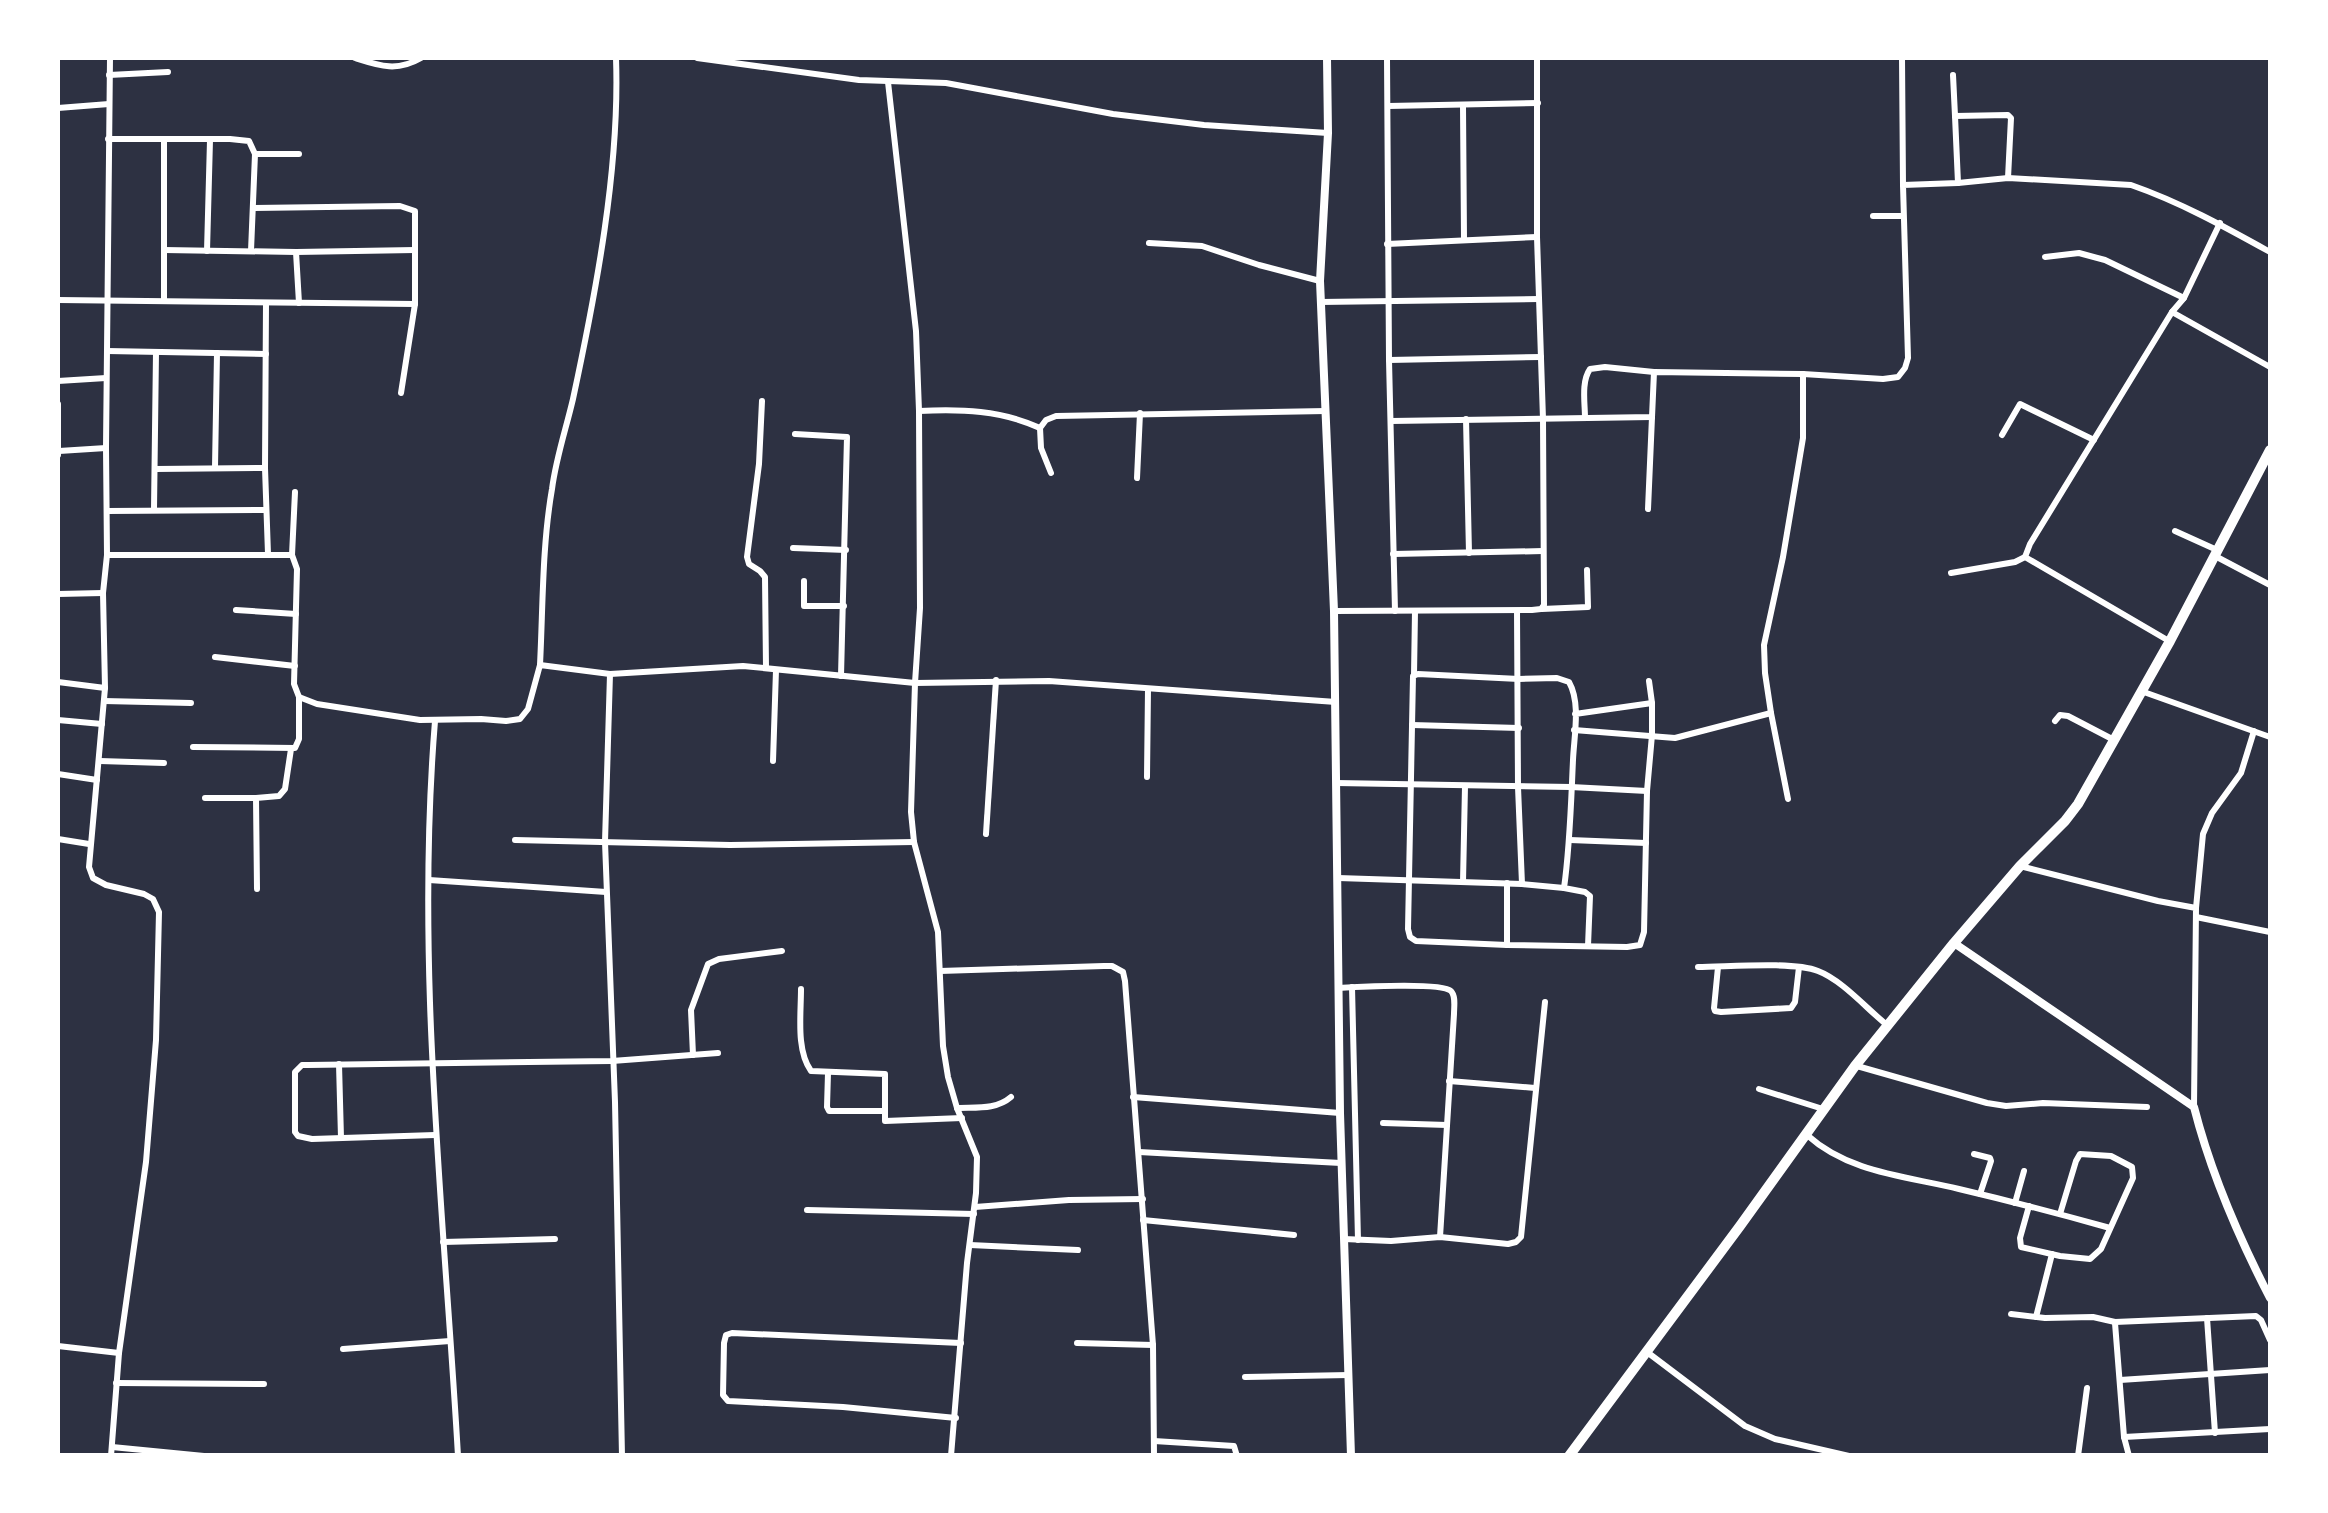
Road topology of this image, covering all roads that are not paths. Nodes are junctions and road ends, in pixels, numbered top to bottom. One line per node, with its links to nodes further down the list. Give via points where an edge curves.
1 (110, 58): 11 (street)
2 (355, 58): 3 (street, via 386,68)
3 (420, 58)
4 (616, 58): 124 (street, via 615,136 598,266 547,524)
5 (697, 58): 13 (street)
6 (1328, 58): 20 (street)
7 (1388, 58): 16 (street)
8 (1537, 58): 14 (street)
9 (1902, 58): 28 (street)
10 (168, 72): 11 (street)
11 (109, 74): 15 (street)
12 (1953, 75): 19 (street)
13 (888, 82): 20 (street, via 946,83 1204,125); 70 (street)
14 (1538, 103): 17 (street); 33 (street)
15 (109, 104): 18 (street); 21 (street)
16 (1388, 106): 17 (street); 36 (street)
17 (1463, 106): 34 (street)
18 (58, 108)
19 (1955, 116): 26 (street, via 2010,116); 27 (street)
20 (1328, 132): 44 (street)
21 (108, 139): 22 (street); 48 (street)
22 (164, 140): 23 (street); 37 (street)
23 (210, 140): 24 (street, via 249,142); 39 (street)
24 (255, 154): 25 (street); 29 (street)
25 (299, 154)
26 (2008, 178): 27 (street); 32 (street, via 2131,185)
27 (1958, 183): 28 (street)
28 (1903, 185): 31 (street)
29 (253, 208): 38 (street, via 406,206 415,211); 40 (street)
30 (1873, 216): 31 (street)
31 (1904, 216): 64 (street, via 1908,358 1902,374 1882,380)
32 (2220, 224): 42 (street); 45 (street)
33 (1537, 238): 34 (street); 46 (street)
34 (1464, 239): 36 (street)
35 (1149, 242): 44 (street, via 1202,246)
36 (1387, 244): 52 (street)
37 (164, 250): 39 (street); 49 (street)
38 (416, 250): 41 (street); 54 (street)
39 (207, 251): 40 (street)
40 (251, 251): 41 (street)
41 (296, 252): 53 (street)
42 (2270, 252)
43 (2045, 257): 45 (street, via 2078,252)
44 (1320, 281): 51 (street)
45 (2184, 298): 55 (street)
46 (1539, 299): 52 (street); 60 (street)
47 (58, 300): 48 (street)
48 (107, 300): 49 (street); 56 (street)
49 (164, 301): 50 (street)
50 (266, 302): 53 (street); 59 (street)
51 (1320, 302): 52 (street); 71 (street)
52 (1389, 302): 61 (street)
53 (298, 303): 54 (street)
54 (414, 304): 67 (street)
55 (2172, 312): 62 (street); 81 (street)
56 (108, 351): 57 (street); 65 (street)
57 (156, 352): 58 (street); 85 (street)
58 (217, 353): 59 (street); 86 (street)
59 (266, 354): 87 (street)
60 (1541, 356): 61 (street); 76 (street)
61 (1388, 360): 77 (street)
62 (2270, 367)
63 (1654, 372): 64 (street); 73 (street); 74 (street, via 1590,370)
64 (1804, 374): 144 (street, via 1804,438 1764,646)
65 (106, 378): 66 (street); 82 (street)
66 (58, 380)
67 (401, 392)
68 (762, 401): 126 (street, via 747,558 765,578)
69 (58, 404): 84 (street)
70 (919, 411): 78 (street, via 966,409); 135 (street)
71 (1327, 411): 72 (street); 120 (street)
72 (1140, 413): 78 (street, via 1056,416); 90 (street)
73 (1652, 417): 74 (street); 93 (street)
74 (1585, 418): 76 (street)
75 (1466, 419): 76 (street); 77 (street); 101 (street)
76 (1543, 419): 100 (street)
77 (1390, 421): 104 (street)
78 (1040, 428): 88 (street)
79 (795, 434): 99 (street, via 848,438)
80 (2002, 435): 81 (street, via 2020,404)
81 (2094, 440): 107 (street)
82 (106, 448): 84 (street); 96 (street)
83 (2270, 450): 89 (highway)
84 (58, 453)
85 (155, 468): 86 (street); 94 (street)
86 (215, 468): 87 (street)
87 (265, 468): 95 (street)
88 (1051, 473)
89 (2258, 473): 91 (street); 102 (highway)
90 (1137, 478)
91 (2270, 480)
92 (296, 492): 106 (street)
93 (1648, 509)
94 (154, 510): 95 (street); 96 (street)
95 (266, 510): 103 (street)
96 (107, 511): 105 (street)
97 (2175, 532): 102 (street)
98 (793, 548): 99 (street)
99 (846, 550): 114 (street)
100 (1543, 551): 101 (street); 115 (street)
101 (1469, 553): 104 (street)
102 (2215, 553): 111 (street); 122 (highway)
103 (268, 554): 105 (street); 106 (street)
104 (1393, 554): 117 (street)
105 (107, 555): 112 (street)
106 (292, 555): 121 (street, via 298,569)
107 (2025, 557): 109 (street); 122 (street)
108 (1587, 570): 115 (street, via 1588,607)
109 (1951, 573)
110 (804, 580): 114 (street, via 804,606)
111 (2270, 585)
112 (104, 593): 113 (street); 136 (street)
113 (58, 594)
114 (844, 606): 129 (street)
115 (1541, 608): 119 (street)
116 (236, 610): 121 (street)
117 (1395, 610): 118 (street); 120 (street)
118 (1414, 610): 119 (street); 130 (street)
119 (1517, 610): 131 (street)
120 (1334, 611): 141 (street)
121 (296, 614): 125 (street)
122 (2170, 641): 138 (highway)
123 (215, 657): 125 (street)
124 (540, 664): 128 (street); 147 (street, via 520,719)
125 (294, 666): 139 (street)
126 (766, 668): 127 (street); 128 (street)
127 (776, 670): 129 (street); 160 (street)
128 (610, 674): 178 (street)
129 (841, 676): 135 (street)
130 (1414, 676): 131 (street); 150 (street)
131 (1519, 679): 145 (street, via 1569,682); 151 (street)
132 (996, 680): 135 (street); 137 (street); 174 (street)
133 (1649, 681): 143 (street)
134 (58, 682): 136 (street)
135 (915, 683): 179 (street)
136 (105, 688): 140 (street)
137 (1148, 689): 141 (street); 163 (street)
138 (2141, 691): 153 (street); 156 (highway)
139 (299, 697): 147 (street); 158 (street, via 299,739)
140 (104, 701): 142 (street); 149 (street)
141 (1336, 702): 165 (street)
142 (191, 703)
143 (1652, 704): 145 (street); 154 (street)
144 (1771, 713): 154 (street, via 1675,738); 173 (street)
145 (1575, 714): 152 (street)
146 (58, 720): 149 (street)
147 (434, 721): 184 (street)
148 (2055, 721): 156 (street, via 2068,716)
149 (102, 724): 159 (street)
150 (1412, 725): 151 (street); 166 (street)
151 (1518, 728): 168 (street)
152 (1574, 730): 154 (street); 169 (street)
153 (2254, 731): 155 (street); 192 (street, via 2241,773 2203,834)
154 (1652, 735): 170 (street)
155 (2270, 737)
156 (2114, 740): 182 (highway, via 2078,804)
157 (194, 747): 158 (street)
158 (291, 749): 172 (street, via 284,793)
159 (100, 761): 161 (street); 164 (street)
160 (773, 762)
161 (164, 763)
162 (58, 774): 164 (street)
163 (1147, 777)
164 (98, 780): 181 (street)
165 (1336, 783): 166 (street); 183 (street)
166 (1410, 785): 167 (street); 185 (street)
167 (1464, 786): 168 (street); 186 (street)
168 (1518, 787): 169 (street); 188 (street)
169 (1572, 787): 170 (street); 177 (street)
170 (1647, 791): 180 (street)
171 (205, 798): 172 (street)
172 (256, 798): 190 (street)
173 (1788, 799)
174 (986, 834)
175 (58, 838): 181 (street)
176 (515, 840): 178 (street)
177 (1570, 840): 180 (street); 189 (street)
178 (604, 842): 179 (street); 191 (street)
179 (914, 842): 201 (street, via 936,922)
180 (1646, 842): 196 (street, via 1643,940 1635,946)
181 (89, 844): 266 (street, via 93,878 144,894 158,912 146,1162)
182 (2020, 866): 192 (street); 194 (highway)
183 (1338, 878): 185 (street); 202 (street)
184 (428, 880): 191 (street); 210 (street)
185 (1410, 880): 186 (street); 195 (street, via 1412,939)
186 (1463, 882): 187 (street)
187 (1507, 883): 188 (street); 195 (street)
188 (1522, 884): 189 (street)
189 (1564, 888): 196 (street, via 1590,896)
190 (258, 889)
191 (606, 892): 209 (street)
192 (2196, 912): 193 (street); 220 (street)
193 (2270, 932)
194 (1954, 944): 206 (highway); 220 (street)
195 (1507, 945): 196 (street)
196 (1588, 946)
197 (782, 951): 208 (street, via 708,964 690,1018)
198 (1698, 966): 199 (street)
199 (1718, 966): 200 (street); 200 (street, via 1714,1008 1721,1012 1791,1008)
200 (1799, 967): 206 (street, via 1830,976)
201 (940, 971): 218 (street, via 1119,968); 221 (street, via 943,1046)
202 (1338, 988): 203 (street); 224 (street)
203 (1352, 988): 214 (street, via 1451,991); 248 (street)
204 (801, 989): 213 (street, via 804,1062 811,1071)
205 (1545, 1002): 215 (street)
206 (1888, 1026): 212 (highway)
207 (718, 1053): 208 (street)
208 (693, 1055): 209 (street)
209 (612, 1061): 210 (street); 284 (street)
210 (431, 1062): 211 (street); 229 (street)
211 (339, 1064): 230 (street); 230 (street, via 295,1072 295,1132)
212 (1856, 1066): 219 (street, via 2006,1106); 222 (highway)
213 (828, 1073): 223 (street, via 829,1111); 223 (street, via 885,1074)
214 (1449, 1081): 215 (street); 227 (street)
215 (1535, 1088): 245 (street, via 1520,1237 1508,1244)
216 (1759, 1088): 222 (street)
217 (1012, 1097): 221 (street, via 993,1106)
218 (1134, 1097): 224 (street); 231 (street)
219 (2147, 1107)
220 (2194, 1107): 253 (street, via 2222,1196)
221 (957, 1108): 225 (street)
222 (1825, 1110): 228 (highway)
223 (885, 1112): 225 (street, via 888,1122)
224 (1340, 1113): 233 (street)
225 (962, 1118): 240 (street, via 976,1158)
226 (1384, 1123): 227 (street)
227 (1446, 1125): 245 (street)
228 (1807, 1135): 235 (street, via 1875,1171); 265 (highway)
229 (436, 1136): 230 (street); 249 (street)
230 (341, 1138)
231 (1139, 1152): 233 (street); 236 (street)
232 (1974, 1154): 235 (street, via 1991,1161)
233 (1341, 1164): 247 (street)
234 (2024, 1171): 237 (street)
235 (1980, 1194): 237 (street)
236 (1143, 1199): 240 (street); 242 (street)
237 (2015, 1202): 238 (street)
238 (2029, 1206): 241 (street); 252 (street, via 2019,1244)
239 (807, 1210): 240 (street)
240 (974, 1210): 250 (street)
241 (2060, 1214): 243 (street); 243 (street, via 2078,1157 2110,1156 2132,1166 2134,1174)
242 (1144, 1220): 244 (street); 262 (street)
243 (2110, 1228): 252 (street, via 2090,1258)
244 (1294, 1235)
245 (1440, 1237): 248 (street)
246 (555, 1239): 249 (street)
247 (1344, 1239): 248 (street); 269 (street)
248 (1358, 1240)
249 (443, 1242): 259 (street)
250 (970, 1244): 251 (street); 260 (street)
251 (1078, 1250)
252 (2052, 1254): 255 (street)
253 (2270, 1298)
254 (2011, 1314): 255 (street)
255 (2036, 1317): 257 (street)
256 (2207, 1318): 257 (street); 258 (street, via 2256,1316); 268 (street)
257 (2115, 1322): 271 (street)
258 (2270, 1340)
259 (450, 1341): 264 (street); 283 (street)
260 (961, 1343): 275 (street); 275 (street, via 724,1337 728,1401)
261 (1077, 1343): 262 (street)
262 (1153, 1345): 279 (street)
263 (58, 1346): 266 (street)
264 (342, 1349)
265 (1646, 1351): 280 (street, via 1745,1426); 289 (highway)
266 (119, 1352): 272 (street)
267 (2270, 1370): 268 (street)
268 (2209, 1374): 271 (street); 277 (street)
269 (1348, 1375): 270 (street); 288 (street)
270 (1244, 1378)
271 (2120, 1380): 278 (street)
272 (116, 1383): 273 (street); 281 (street)
273 (264, 1384)
274 (2087, 1388): 291 (street)
275 (956, 1418): 285 (street)
276 (2270, 1429): 277 (street)
277 (2215, 1433): 278 (street)
278 (2124, 1437): 292 (street)
279 (1154, 1441): 286 (street); 287 (street, via 1234,1446)
280 (1808, 1451): 290 (street)
281 (111, 1452): 282 (street)
282 (204, 1456)
283 (458, 1456)
284 (622, 1456)
285 (952, 1456)
286 (1154, 1456)
287 (1237, 1456)
288 (1351, 1456)
289 (1568, 1456)
290 (1849, 1456)
291 (2078, 1456)
292 (2129, 1456)

